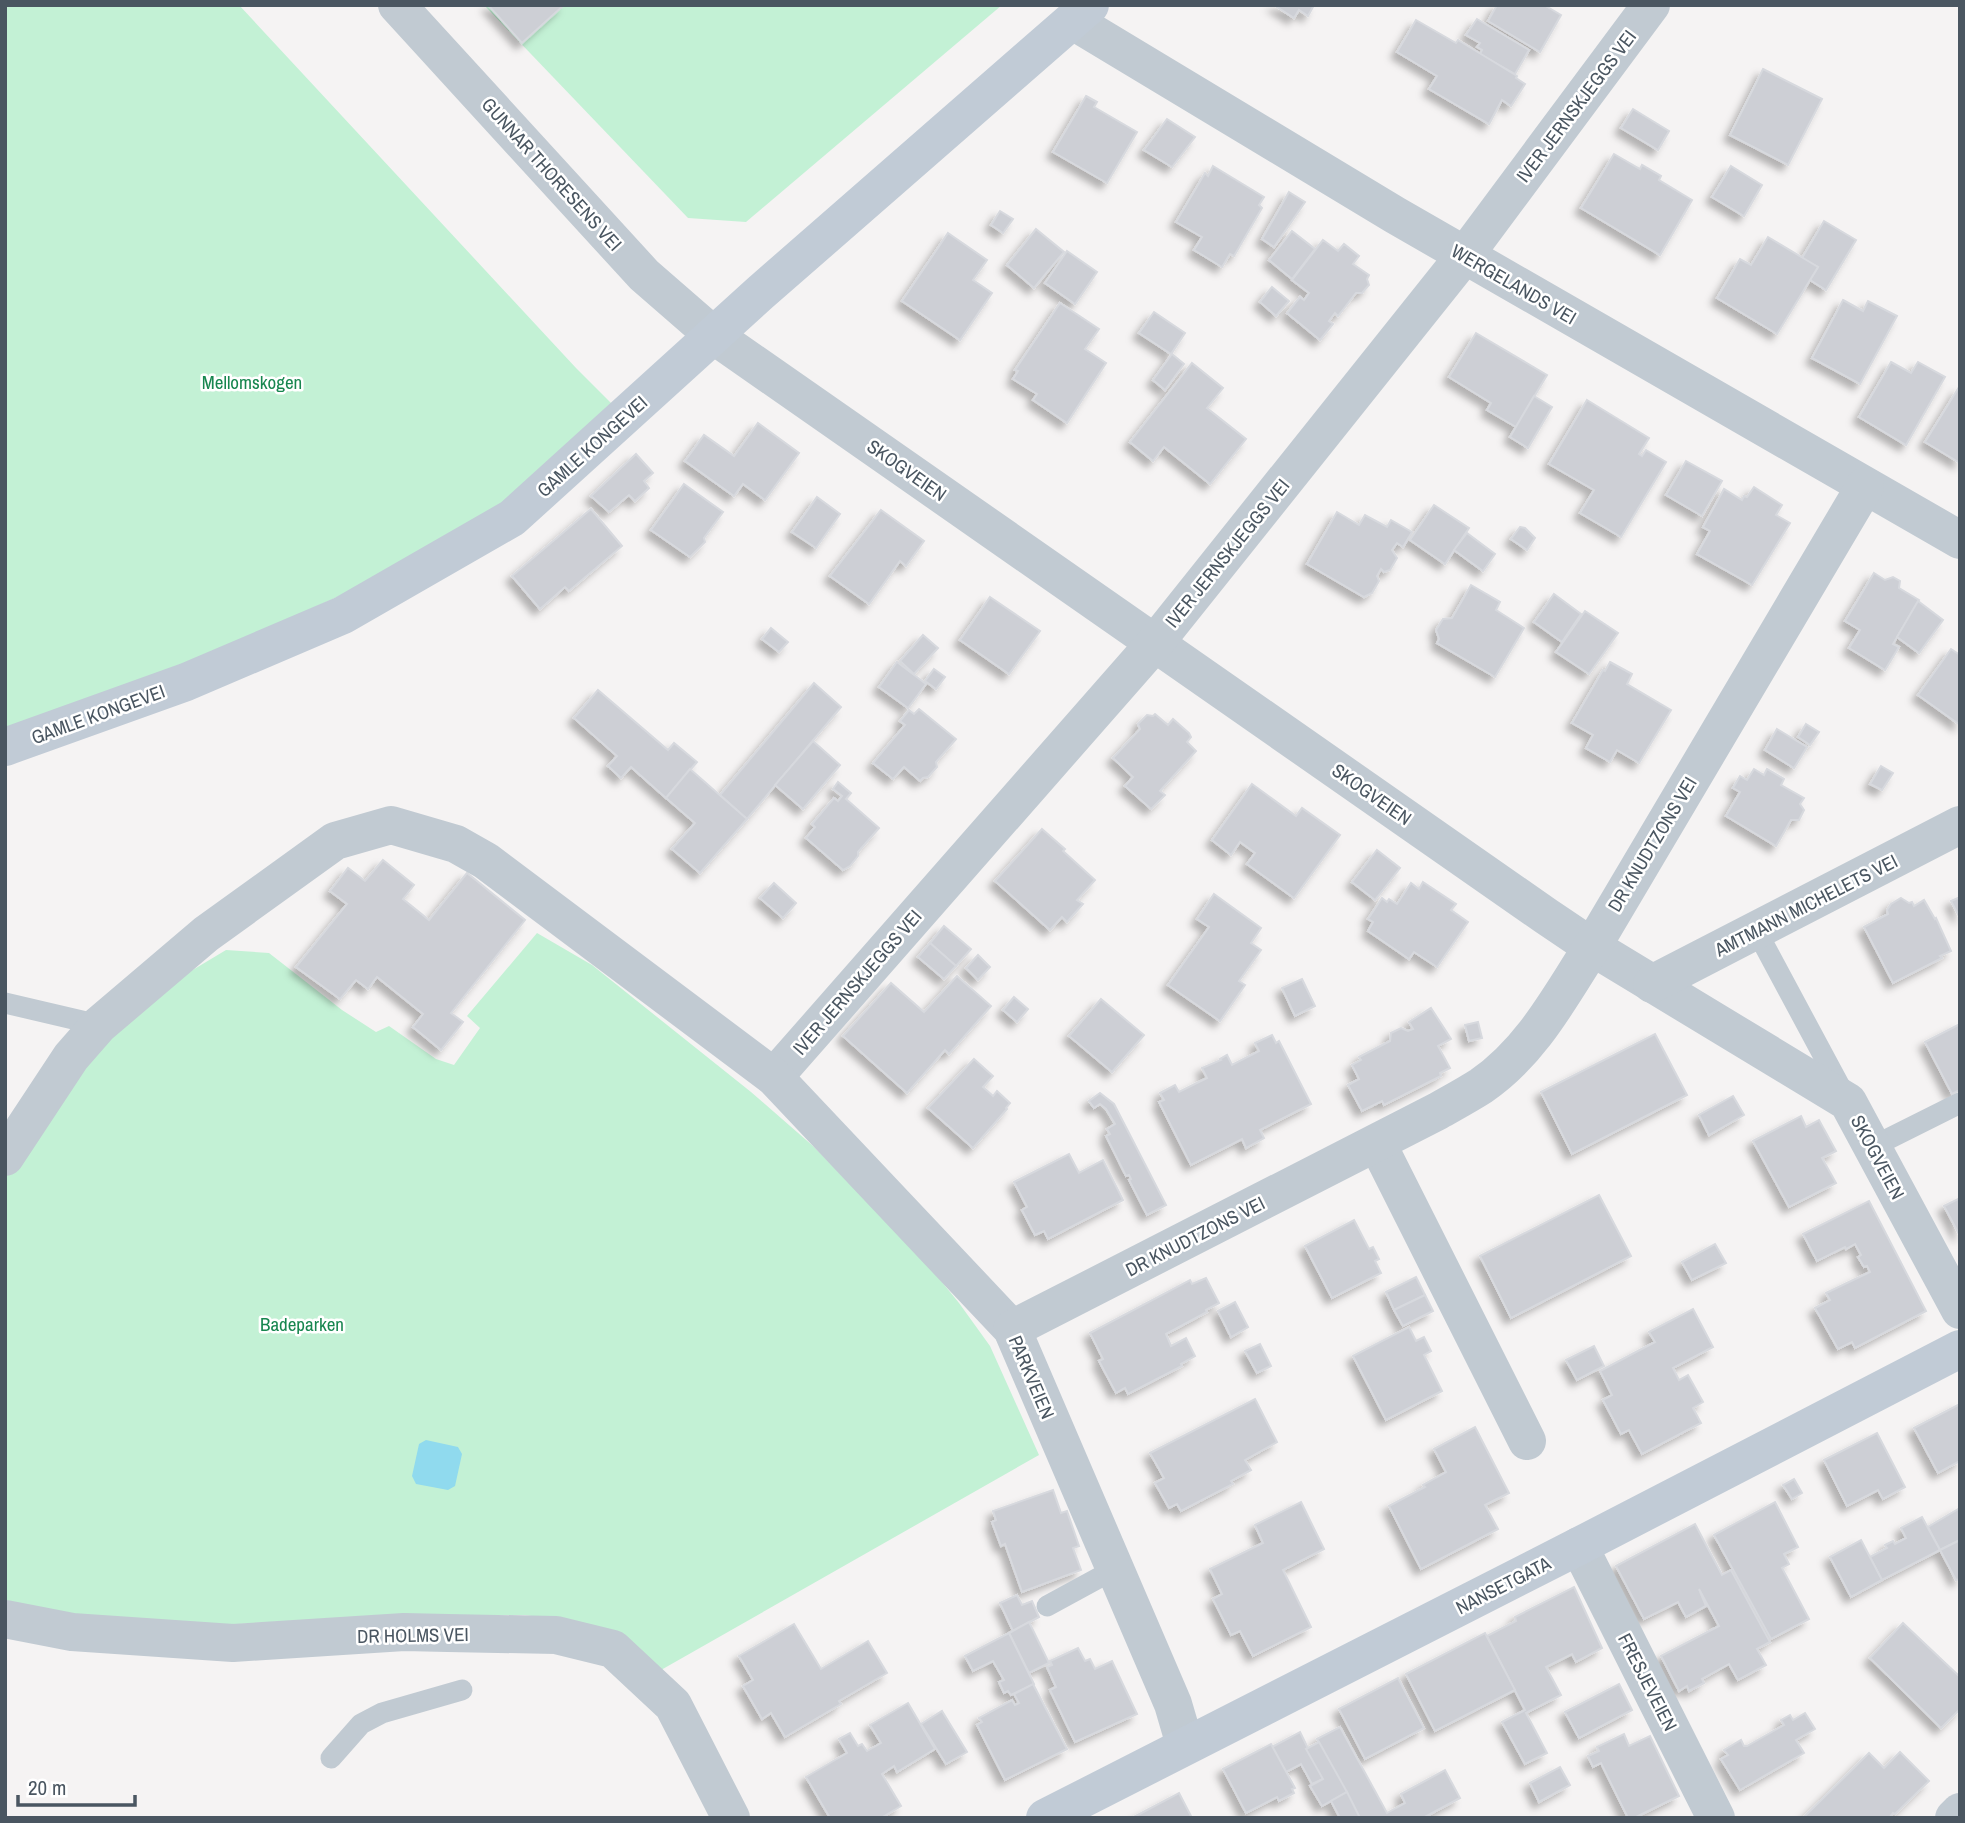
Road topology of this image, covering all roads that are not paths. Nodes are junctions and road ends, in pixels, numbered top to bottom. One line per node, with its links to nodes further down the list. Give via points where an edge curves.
1 (397, 5): 5 (street, GUNNAR THORESENS VEI, via 643,275)
2 (1651, 5): 4 (street, IVER JERNSKJEGGS VEI)
3 (1082, 13): 4 (street, WERGELANDS VEI); 5 (street, GAMLE KONGEVEI)
4 (1465, 255): 6 (street, WERGELANDS VEI); 8 (street, IVER JERNSKJEGGS VEI)
5 (713, 335): 8 (street, SKOGVEIEN); 9 (street, GAMLE KONGEVEI, via 512,518 342,615 186,682)
6 (1865, 486): 7 (street, WERGELANDS VEI); 12 (street, DR KNUDTZONS VEI)
7 (1960, 540)
8 (1155, 643): 12 (street, SKOGVEIEN); 16 (street, IVER JERNSKJEGGS VEI)
9 (5, 747)
10 (1960, 825): 11 (street, AMTMANN MICHELETS VEI)
11 (1756, 930): 13 (street, AMTMANN MICHELETS VEI); 17 (lane)
12 (1592, 947): 13 (street, SKOGVEIEN); 19 (street, DR KNUDTZONS VEI, via 1548,1016 1507,1065 1480,1087)
13 (1653, 984): 17 (street, SKOGVEIEN)
14 (5, 1003): 15 (lane)
15 (99, 1025): 16 (street, via 206,934 335,841 391,825 456,844 486,860); 21 (street, via 71,1057)
16 (774, 1077): 23 (street, PARKVEIEN)
17 (1848, 1102): 20 (street, SKOGVEIEN)
18 (1960, 1103): 20 (lane)
19 (1377, 1143): 23 (street, DR KNUDTZONS VEI); 25 (street)
20 (1872, 1147): 22 (street, SKOGVEIEN)
21 (5, 1157)
22 (1960, 1310)
23 (1012, 1329): 27 (street, PARKVEIEN)
24 (1960, 1349): 26 (street, NANSETGATA)
25 (1527, 1441)
26 (1579, 1546): 31 (street, NANSETGATA); 36 (street, FRESJEVEIEN)
27 (1115, 1569): 28 (lane); 31 (street, PARKVEIEN, via 1173,1704)
28 (1047, 1606)
29 (5, 1619): 34 (street, DR HOLMS VEI, via 72,1632 233,1643 437,1632 556,1635 613,1649 673,1705)
30 (462, 1690): 32 (lane, via 382,1713 361,1724)
31 (1185, 1745): 35 (street, NANSETGATA)
32 (331, 1758)
33 (1960, 1812): 37 (street)
34 (731, 1818)
35 (1045, 1818)
36 (1716, 1818)
37 (1954, 1818)

